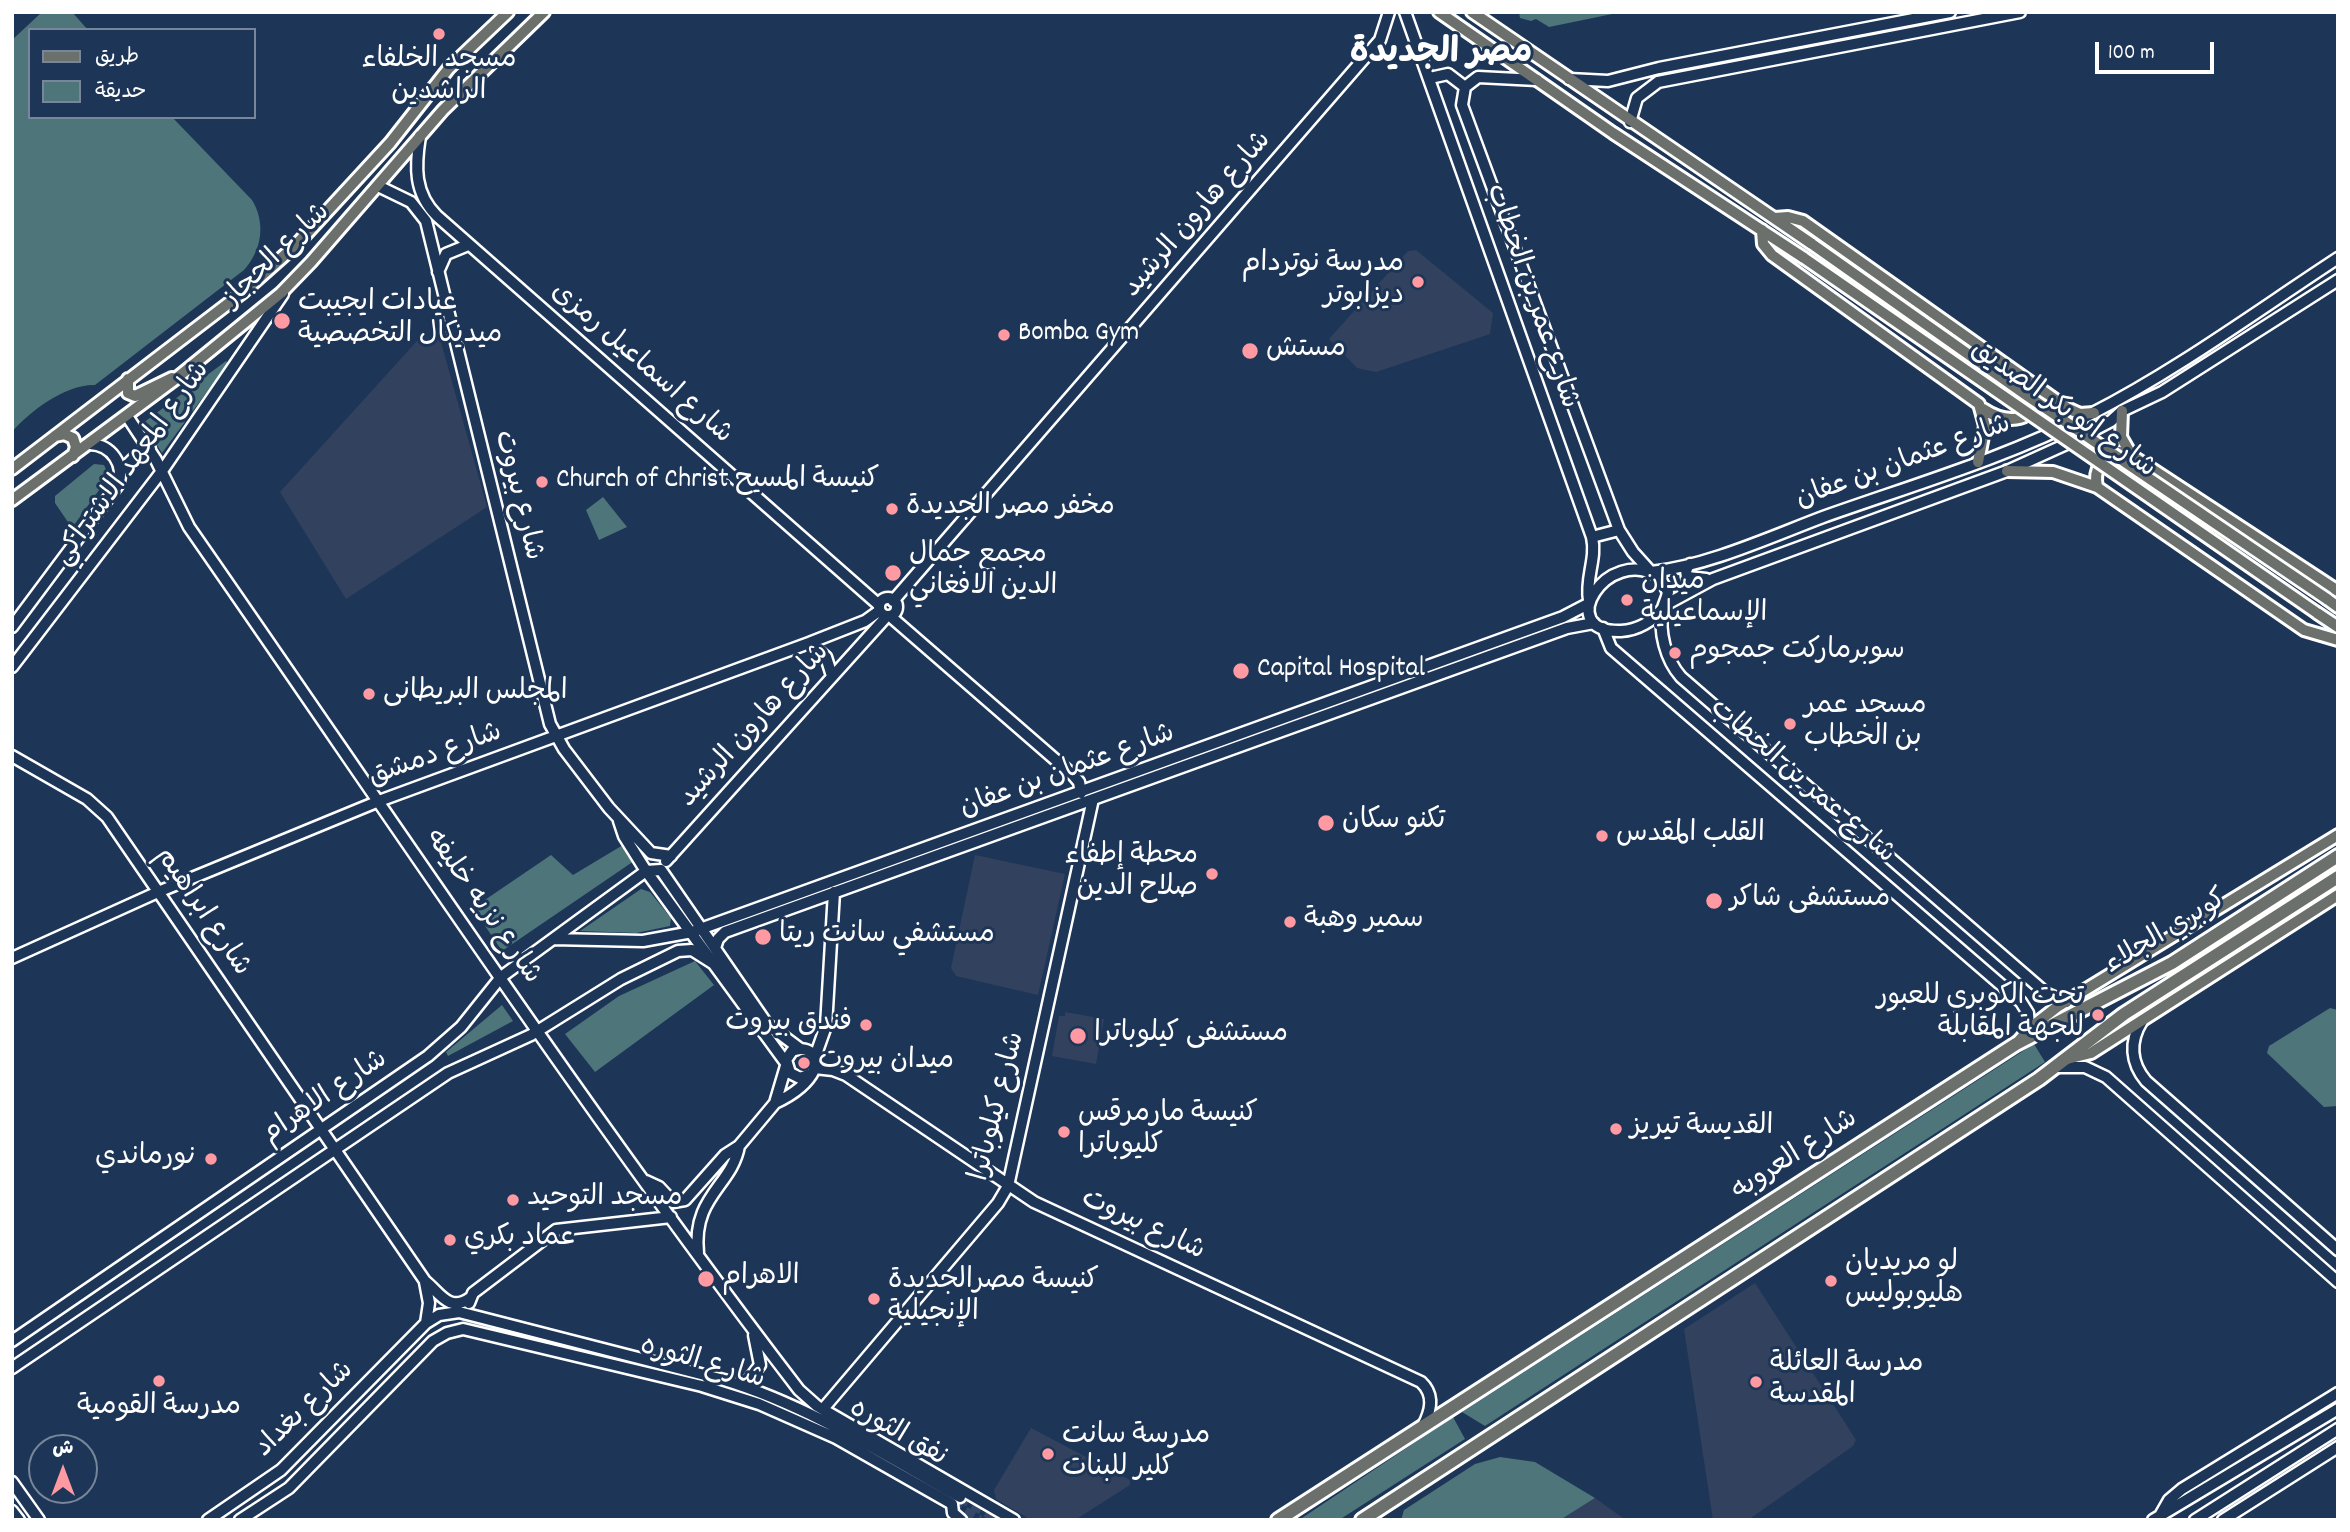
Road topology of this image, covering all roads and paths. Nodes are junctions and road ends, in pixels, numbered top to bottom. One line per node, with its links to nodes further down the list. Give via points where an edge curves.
1 (508, 12): 24 (main road, شارع الحجاز, via 449,68 390,143 296,245 242,293)
2 (544, 12): 14 (main road, شارع الحجاز)
3 (1389, 12): 48 (street, شارع هارون الرشيد, via 1380,40)
4 (1405, 12): 9 (street, شارع عمر بن الخطاب)
5 (1439, 12): 11 (main road, شارع ابو بكر الصديق)
6 (1472, 12): 10 (main road, شارع ابو بكر الصديق)
7 (1950, 12): 10 (street, via 1618,79)
8 (2020, 12): 13 (street, via 1662,81 1640,94)
9 (1430, 78): 12 (street, via 1448,74); 43 (street, شارع عمر بن الخطاب)
10 (1568, 79): 13 (main road, شارع ابو بكر الصديق)
11 (1537, 80): 12 (street, via 1481,76); 17 (main road, شارع ابو بكر الصديق)
12 (1465, 87): 42 (street, شارع عمر بن الخطاب, via 1462,105)
13 (1630, 122): 16 (main road, شارع ابو بكر الصديق)
14 (420, 136): 15 (main road, شارع الحجاز); 18 (street, شارع اسماعيل رمزى, via 417,175 423,198)
15 (378, 186): 20 (street, شارع بيروت, via 407,198 422,213); 22 (main road, شارع الحجاز)
16 (1775, 218): 25 (main road, شارع ابو بكر الصديق, via 1803,221); 51 (main road, شارع ابو بكر الصديق, bridge)
17 (1762, 230): 26 (main road, شارع ابو بكر الصديق, via 1763,244 1772,255); 55 (main road, شارع ابو بكر الصديق, bridge)
18 (468, 245): 20 (street, via 446,254); 52 (street, شارع اسماعيل رمزى)
19 (2338, 258): 28 (street, شارع عثمان بن عفان)
20 (438, 273): 60 (street, شارع بيروت, via 543,703)
21 (2338, 279): 27 (street, شارع عثمان بن عفان, via 2162,392)
22 (288, 286): 23 (main road, شارع الحجاز); 38 (street, شارع المعهد الاشتراكي)
23 (178, 377): 24 (main road, via 135,396 128,393); 29 (main road, شارع الحجاز)
24 (128, 379): 30 (main road, شارع الحجاز)
25 (2038, 388): 26 (main road, via 2036,405 2024,418 2007,419); 28 (main road, شارع ابو بكر الصديق, via 2071,411)
26 (1983, 409): 35 (main road, شارع ابو بكر الصديق, via 1984,440)
27 (2122, 411): 34 (main road, شارع ابو بكر الصديق, via 2121,437); 39 (street, شارع عثمان بن عفان, via 2091,432)
28 (2094, 413): 35 (street, شارع عثمان بن عفان)
29 (127, 416): 31 (main road, شارع الحجاز); 32 (street, شارع نزيه خليفه)
30 (55, 436): 33 (main road, via 73,438); 36 (main road, شارع الحجاز)
31 (90, 444): 33 (main road, شارع الحجاز); 37 (street, شارع المعهد الاشتراكي, via 108,450)
32 (150, 449): 37 (street); 38 (street, شارع نزيه خليفه)
33 (73, 456): 41 (main road, شارع الحجاز)
34 (2132, 456): 40 (main road, via 2116,453 2103,460 2096,472); 47 (main road, شارع ابو بكر الصديق)
35 (1978, 462): 44 (street, شارع عثمان بن عفان)
36 (12, 469)
37 (121, 471): 54 (street, شارع المعهد الاشتراكي, via 117,488)
38 (162, 471): 58 (street, شارع المعهد الاشتراكي); 64 (street, شارع نزيه خليفه, via 189,527)
39 (2007, 471): 40 (main road, شارع ابو بكر الصديق, via 2053,472); 46 (street, شارع عثمان بن عفان)
40 (2097, 487): 56 (main road, شارع ابو بكر الصديق, via 2304,630)
41 (12, 500)
42 (1619, 530): 43 (street); 45 (street, شارع عمر بن الخطاب)
43 (1592, 537): 49 (street, شارع عمر بن الخطاب)
44 (1690, 564): 45 (street, شارع عثمان بن عفان); 46 (street, via 1689,578)
45 (1651, 572): 49 (street, via 1614,575 1598,587); 50 (street, via 1665,584)
46 (1718, 577): 50 (street, شارع عثمان بن عفان)
47 (2338, 592)
48 (893, 601): 52 (street, via 896,609); 52 (street, شارع دمشق, via 884,599)
49 (1589, 602): 53 (street, via 1589,614); 62 (street, شارع عثمان بن عفان, via 1563,617)
50 (1664, 607): 53 (street, via 1636,628 1617,631); 81 (street, شارع عمر بن الخطاب, via 1665,647 1681,677 2047,994)
51 (2338, 607)
52 (884, 612): 57 (street, شارع دمشق); 59 (street, شارع هارون الرشيد); 62 (street, شارع اسماعيل رمزى, via 1073,775)
53 (1598, 625): 63 (street, شارع عثمان بن عفان, via 1570,627); 83 (street, شارع عمر بن الخطاب, via 1611,648 2021,1002 2028,1013)
54 (12, 627)
55 (2338, 627)
56 (2338, 640)
57 (809, 643): 59 (street, via 826,657); 60 (street, شارع دمشق)
58 (12, 667)
59 (832, 676): 67 (street, شارع هارون الرشيد)
60 (557, 738): 64 (street, شارع دمشق); 65 (street, شارع بيروت)
61 (12, 756): 72 (street, شارع ابراهيم, via 99,809)
62 (1081, 793): 75 (street, شارع عثمان بن عفان)
63 (1093, 799): 73 (street, شارع عثمان بن عفان); 96 (street, شارع كيلوباترا)
64 (379, 801): 72 (street, شارع دمشق); 80 (street, شارع نزيه خليفه)
65 (620, 821): 67 (street, شارع بيروت, via 651,853); 70 (street, شارع بيروت)
66 (2338, 835): 81 (main road, شارع العروبه)
67 (671, 856): 69 (street, شارع هارون الرشيد)
68 (2338, 856): 85 (highway, كوبري الجلاء, via 2172,963)
69 (661, 870): 70 (street); 75 (street, شارع بيروت)
70 (646, 871): 75 (street, شارع بيروت); 76 (street, شارع الاهرام)
71 (2338, 877): 88 (highway, كوبري الجلاء, via 2133,1008)
72 (158, 892): 78 (street, شارع دمشق); 92 (street, شارع ابراهيم)
73 (834, 892): 77 (street, شارع عثمان بن عفان, via 725,932); 87 (street, via 826,1026)
74 (2338, 895): 82 (main road)
75 (697, 931): 76 (street, شارع عثمان بن عفان, via 635,941); 77 (street, شارع بيروت); 79 (street, شارع بيروت)
76 (554, 939): 80 (street, شارع الاهرام)
77 (715, 948): 86 (street, شارع بيروت, via 767,1024)
78 (12, 958)
79 (714, 964): 84 (street, via 692,950 678,951 621,979); 89 (street, شارع بيروت)
80 (501, 978): 84 (street, شارع نزيه خليفه); 92 (street, شارع الاهرام, via 441,1046)
81 (2066, 1002): 83 (main road, شارع العروبه)
82 (2142, 1021): 88 (main road, via 2087,1055); 98 (street, via 2133,1054 2146,1081)
83 (2028, 1029): 85 (main road, شارع العروبه)
84 (539, 1031): 94 (street, شارع الاهرام, via 454,1070); 95 (street, شارع نزيه خليفه)
85 (2016, 1044): 115 (highway, شارع العروبه)
86 (799, 1048): 87 (street); 89 (street, via 789,1053)
87 (815, 1057): 90 (street)
88 (2060, 1064): 101 (street, via 2085,1067 2106,1077); 129 (highway)
89 (786, 1065): 90 (street, via 796,1077); 91 (street)
90 (813, 1071): 91 (street, via 797,1090); 96 (street, شارع بيروت, via 846,1075)
91 (775, 1103): 93 (street)
92 (321, 1129): 94 (street, شارع ابراهيم); 106 (street, شارع الاهرام)
93 (739, 1146): 95 (street, via 681,1203); 99 (street, via 702,1212)
94 (335, 1150): 100 (street); 109 (street, شارع الاهرام)
95 (646, 1181): 97 (street, شارع نزيه خليفه)
96 (1008, 1186): 112 (street, شارع كيلوباترا); 115 (street, شارع بيروت, via 1421,1382 1431,1400)
97 (670, 1217): 99 (street, شارع نزيه خليفه); 102 (street, via 556,1230)
98 (2338, 1250)
99 (699, 1256): 105 (street, شارع نزيه خليفه)
100 (425, 1281): 102 (street, via 448,1303 460,1304); 104 (street, via 429,1300)
101 (2338, 1282)
102 (470, 1298): 103 (street)
103 (474, 1313): 104 (street, شارع الثوره, via 449,1313); 110 (street, شارع الثوره)
104 (426, 1323): 124 (street, شارع بغداد, via 281,1470)
105 (752, 1329): 108 (street, شارع نزيه خليفه); 110 (street, via 761,1365)
106 (12, 1341)
107 (426, 1349): 119 (street, شارع الثوره, via 447,1333 474,1330 731,1394 821,1430); 125 (street, شارع بغداد, via 289,1488)
108 (780, 1364): 112 (street, شارع نزيه خليفه, via 804,1395); 114 (street, via 781,1374)
109 (12, 1368)
110 (744, 1386): 114 (street, شارع الثوره)
111 (2338, 1393): 121 (street, via 2182,1489)
112 (823, 1409): 127 (street)
113 (2338, 1409): 121 (street)
114 (812, 1413): 119 (street, نفق الثوره)
115 (1422, 1427): 128 (highway, شارع العروبه)
116 (2338, 1429): 130 (street)
117 (2338, 1447): 131 (street)
118 (12, 1482): 123 (street)
119 (956, 1501): 126 (street, via 953,1513)
120 (12, 1511): 122 (street)
121 (2157, 1517)
122 (19, 1520)
123 (39, 1520)
124 (208, 1520)
125 (240, 1520)
126 (961, 1520)
127 (1014, 1520)
128 (1278, 1520)
129 (1362, 1520)
130 (2195, 1520)
131 (2223, 1520)

